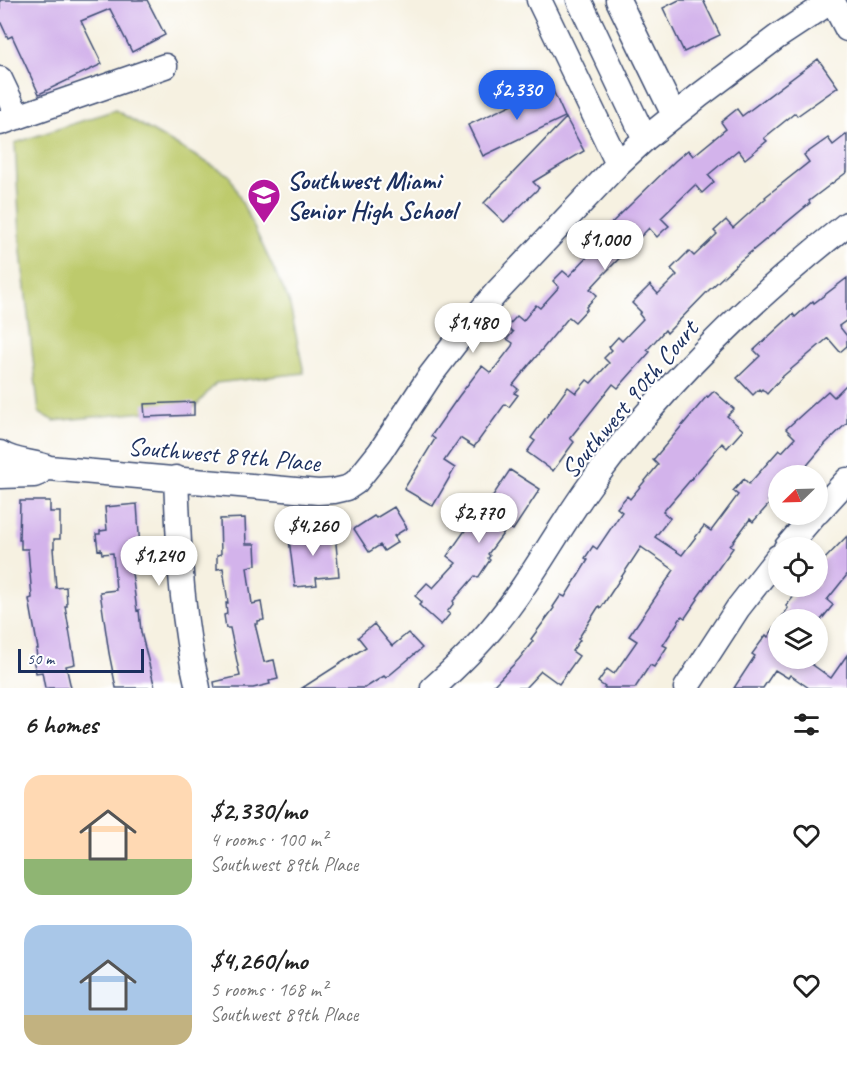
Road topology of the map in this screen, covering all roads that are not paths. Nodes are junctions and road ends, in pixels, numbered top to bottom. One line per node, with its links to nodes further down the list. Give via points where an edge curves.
1 (539, 0): 11 (street)
2 (579, 0): 10 (street)
3 (618, 0): 8 (street)
4 (833, 0): 5 (street); 8 (street, Southwest 89th Place)
5 (847, 29)
6 (165, 66): 9 (street)
7 (0, 79): 9 (street)
8 (674, 115): 10 (street, Southwest 89th Place)
9 (9, 120)
10 (645, 139): 11 (street, Southwest 89th Place)
11 (618, 164): 16 (street, Southwest 89th Place, via 473,320 356,482 341,490 318,492)
12 (847, 224): 23 (street, Southwest 90th Court, via 739,315 641,420 592,482 494,626)
13 (0, 453): 14 (street, Southwest 89th Place)
14 (49, 468): 15 (street, Southwest 89th Place, via 34,475); 16 (street, Southwest 89th Place)
15 (0, 476)
16 (176, 478): 22 (street, via 179,574)
17 (847, 480): 18 (street)
18 (828, 500)
19 (806, 525): 20 (street)
20 (795, 537)
21 (768, 570): 24 (street)
22 (198, 688)
23 (433, 688)
24 (686, 688)

